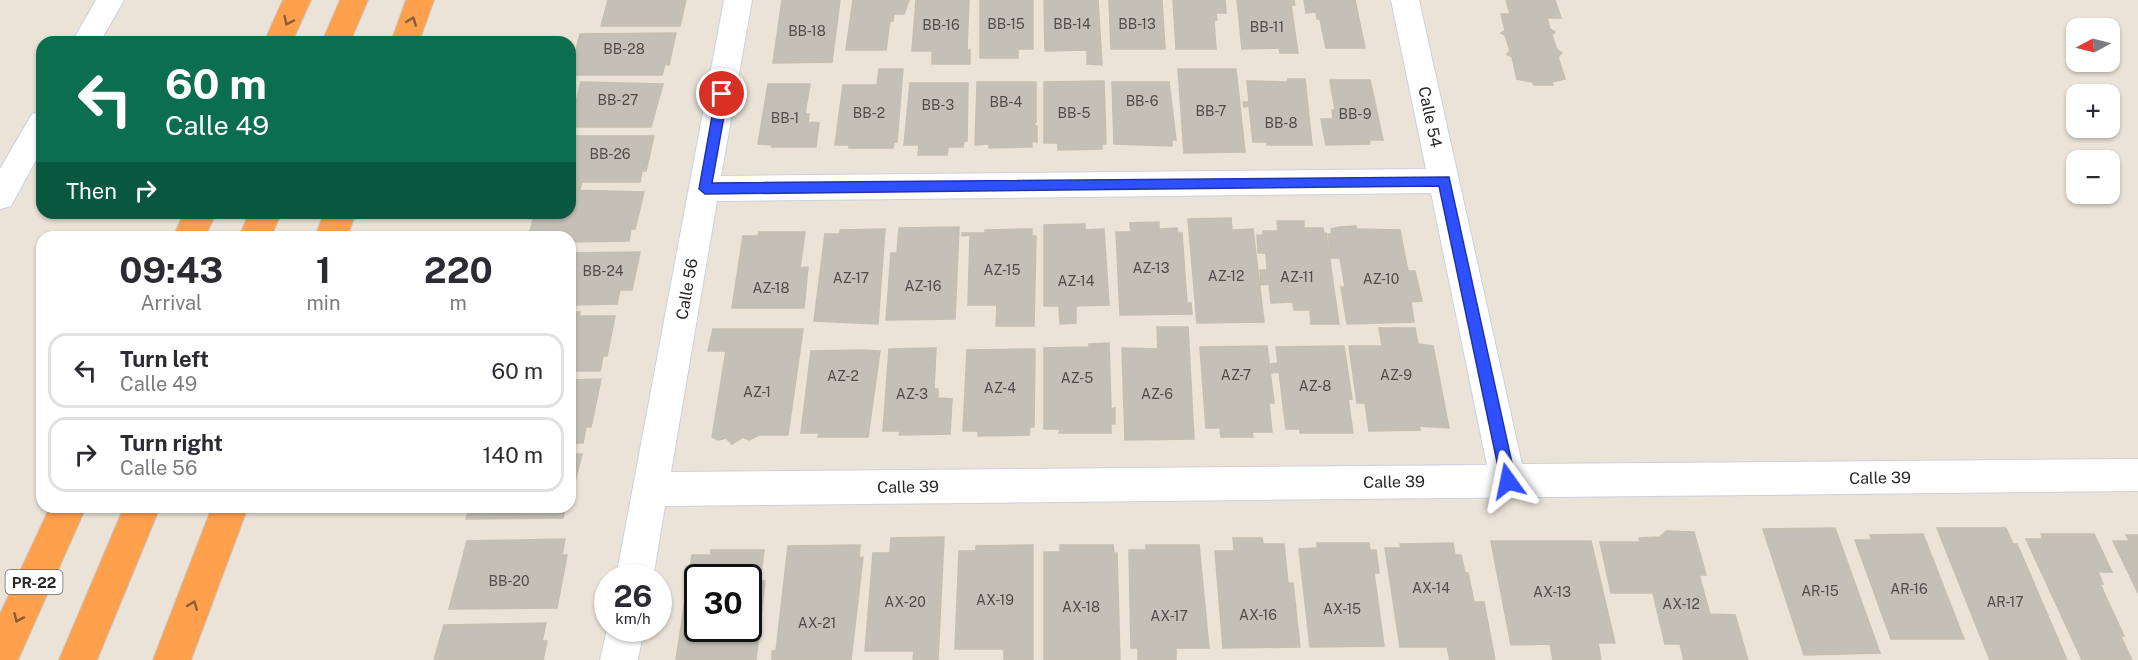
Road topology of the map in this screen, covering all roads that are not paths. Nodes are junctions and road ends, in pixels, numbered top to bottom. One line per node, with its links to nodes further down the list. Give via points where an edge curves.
1 (110, 0): 7 (street)
2 (297, 0): 8 (highway, one-way to 8)
3 (354, 0): 9 (highway)
4 (420, 0): 10 (highway, one-way to 4)
5 (738, 0): 13 (street, Calle 56)
6 (1405, 0): 12 (street, Calle 54)
7 (89, 36)
8 (281, 36)
9 (339, 36)
10 (407, 36)
11 (36, 133): 14 (street)
12 (1444, 181): 13 (street); 16 (street, Calle 54)
13 (705, 189): 17 (street, Calle 56)
14 (0, 197)
15 (2138, 476): 16 (street, Calle 39)
16 (1508, 481): 17 (street, Calle 39)
17 (650, 489): 21 (street, Calle 56)
18 (65, 513): 23 (highway, PR-22, one-way to 23)
19 (139, 513): 24 (highway)
20 (228, 513): 25 (highway, one-way to 20)
21 (637, 564)
22 (622, 642): 26 (street)
23 (0, 657)
24 (78, 660)
25 (172, 660)
26 (619, 660)

